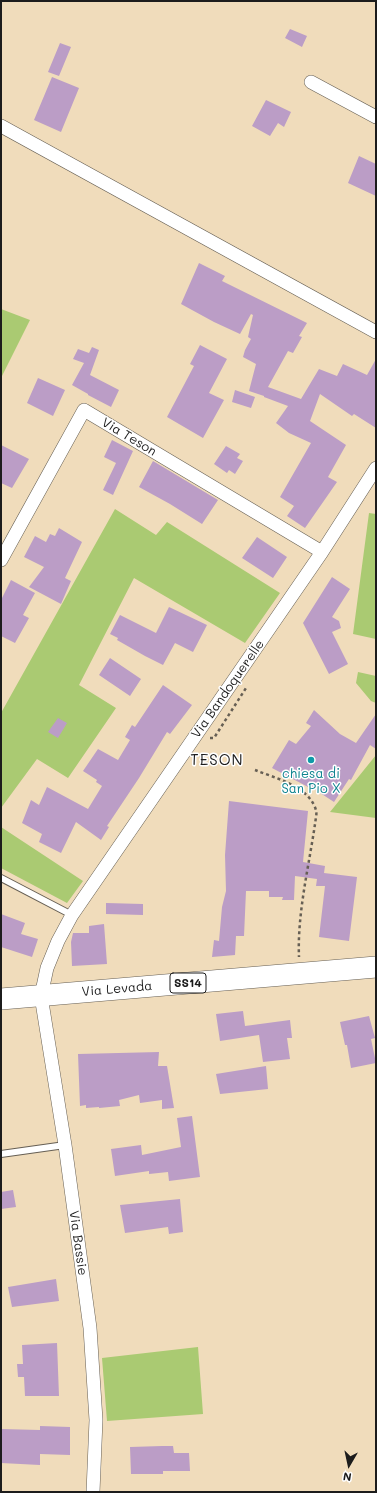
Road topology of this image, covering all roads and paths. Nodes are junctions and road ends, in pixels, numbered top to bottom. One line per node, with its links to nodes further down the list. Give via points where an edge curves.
1 (312, 82): 2 (street)
2 (376, 116)
3 (1, 126): 4 (street)
4 (376, 332)
5 (376, 468): 6 (street, Via Bandoquerelle)
6 (322, 552): 7 (street, Via Teson, via 84,410); 10 (street, Via Bandoquerelle)
7 (1, 560)
8 (255, 770): 12 (path, via 304,793 317,812 298,940)
9 (1, 878): 10 (lane)
10 (72, 916): 13 (street, Via Bandoquerelle, via 46,968)
11 (376, 967): 12 (main road, Via Levada / SS14)
12 (300, 973): 13 (main road, Via Levada / SS14)
13 (41, 996): 14 (main road, Via Levada / SS14); 15 (street, Via Bassie)
14 (1, 999)
15 (65, 1145): 16 (lane); 17 (street, Via Bassie, via 90,1328 96,1420)
16 (1, 1154)
17 (93, 1492)

